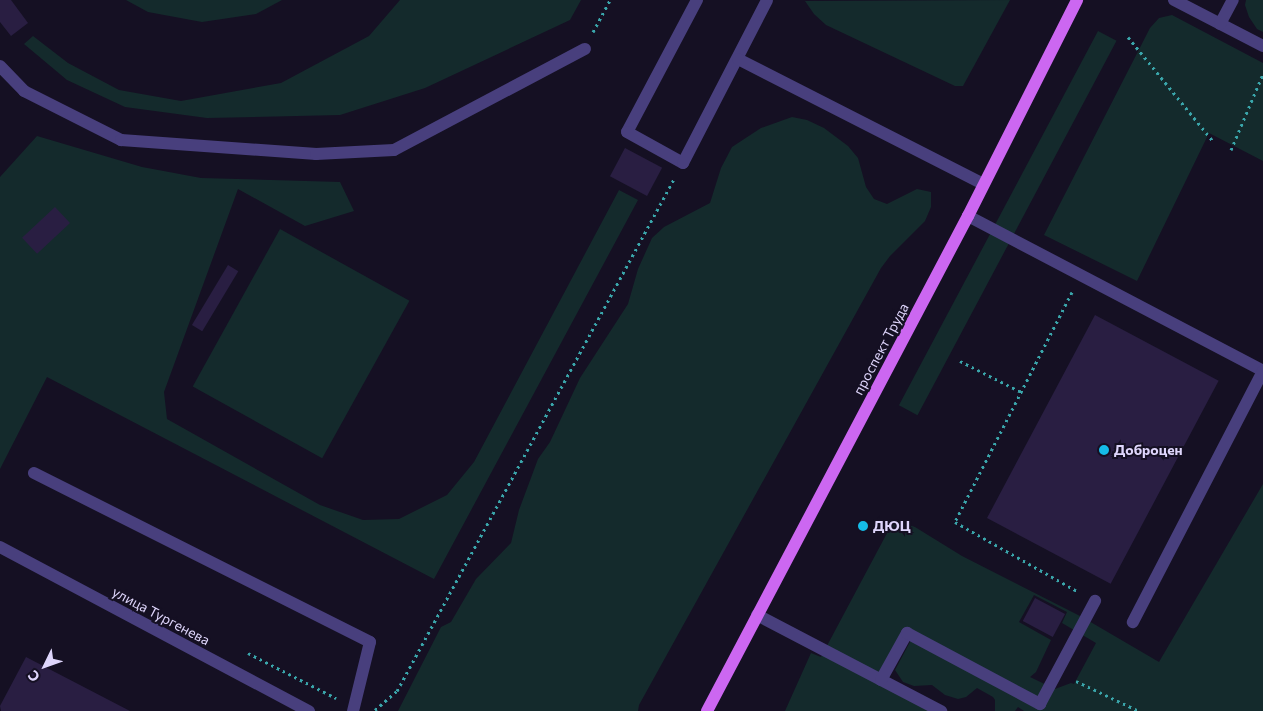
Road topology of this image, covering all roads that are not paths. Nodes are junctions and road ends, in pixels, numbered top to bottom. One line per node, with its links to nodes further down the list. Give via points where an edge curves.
1 (696, 0): 9 (street, via 627,132 683,163)
2 (767, 0): 9 (street)
3 (1077, 0): 11 (main road, проспект Труда)
4 (1174, 0): 6 (street)
5 (1233, 0): 6 (street)
6 (1220, 24): 7 (street)
7 (1263, 46)
8 (585, 49): 10 (street, via 394,150 316,154 121,140 24,91)
9 (738, 59): 11 (street)
10 (1, 68)
11 (983, 184): 12 (main road, проспект Труда)
12 (968, 216): 16 (main road, проспект Труда); 17 (street, via 1263,371)
13 (34, 473): 20 (street, via 370,642)
14 (0, 548): 19 (street, улица Тургенева)
15 (1095, 601): 18 (street, via 1040,704 907,633)
16 (758, 615): 18 (street); 21 (main road, проспект Труда)
17 (1133, 622)
18 (881, 680): 22 (street)
19 (309, 711)
20 (353, 711)
21 (707, 711)
22 (941, 711)

